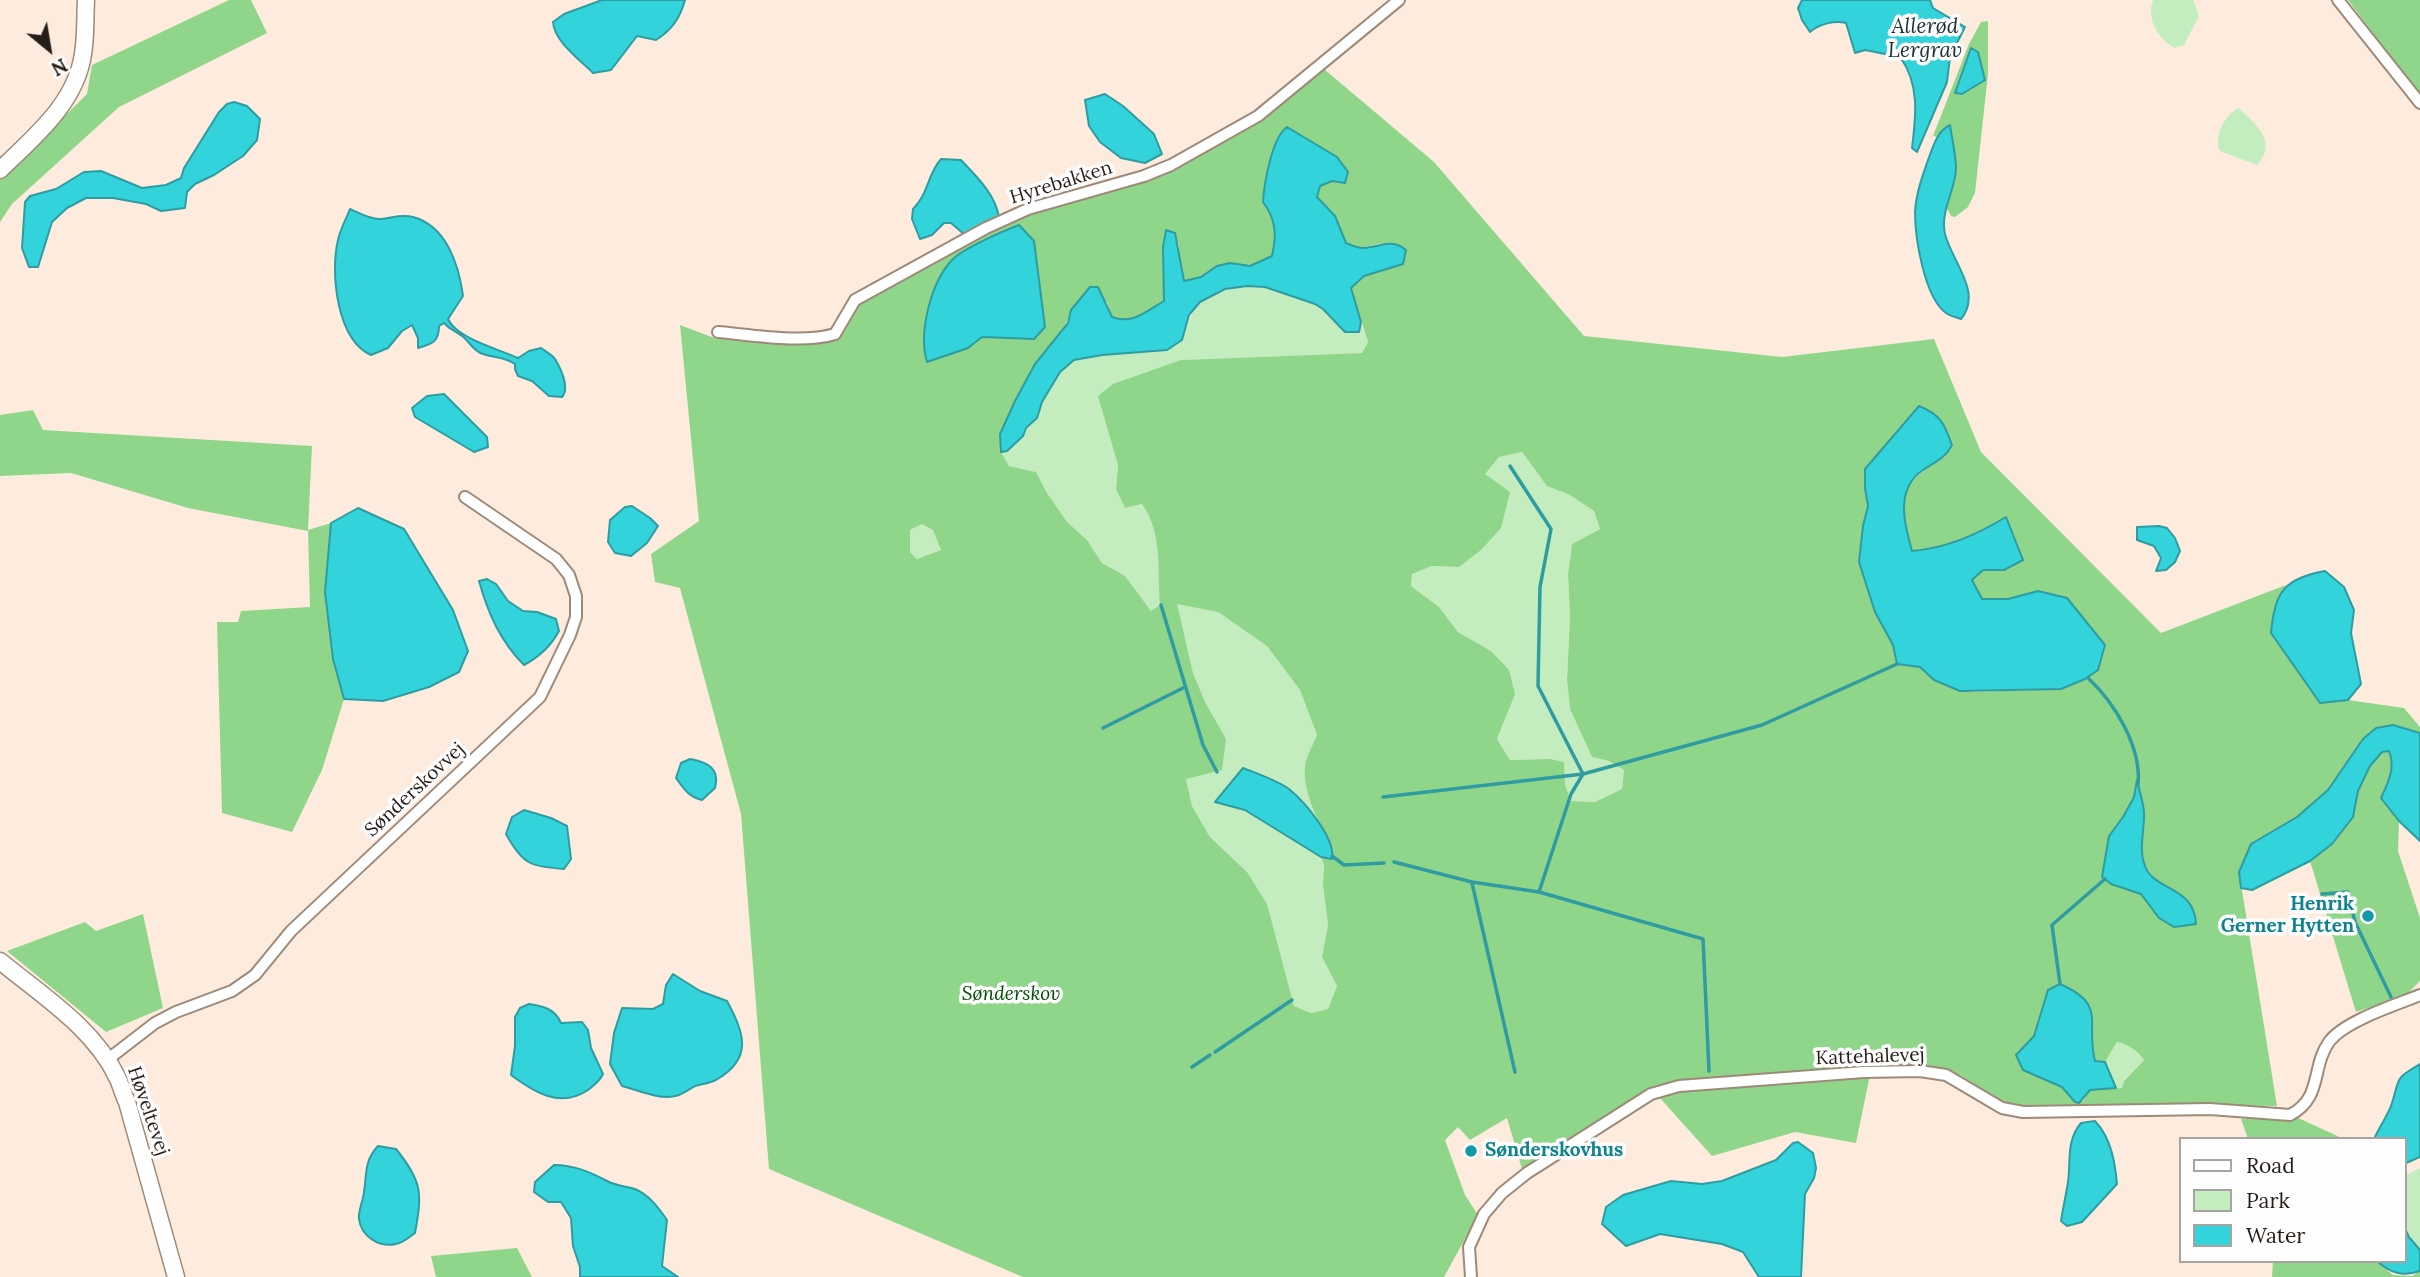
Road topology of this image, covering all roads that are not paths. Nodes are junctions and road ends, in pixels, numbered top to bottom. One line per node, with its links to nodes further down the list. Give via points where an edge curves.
1 (86, 0): 5 (street, via 83,55 76,82 62,106)
2 (1399, 0): 6 (street, Hyrebakken, via 1258,116 1171,165 1028,209 986,228 855,300 835,334 824,338)
3 (2338, 0): 4 (street)
4 (2420, 103)
5 (0, 170)
6 (718, 332)
7 (465, 497): 10 (street, Sønderskovvej, via 556,558 569,575 576,617 540,697 291,931 255,975 232,991 155,1023)
8 (0, 961): 10 (street, Høveltevej, via 70,1019)
9 (2420, 995): 12 (street, Kattehalevej, via 2334,1036 2327,1044 2309,1100 2290,1115 2210,1109 2023,1112 2002,1108 1945,1075 1920,1071 1679,1087 1651,1094 1527,1173 1502,1194 1484,1214 1469,1247)
10 (107, 1059): 11 (street, Høveltevej, via 127,1102)
11 (176, 1277)
12 (1471, 1277)

